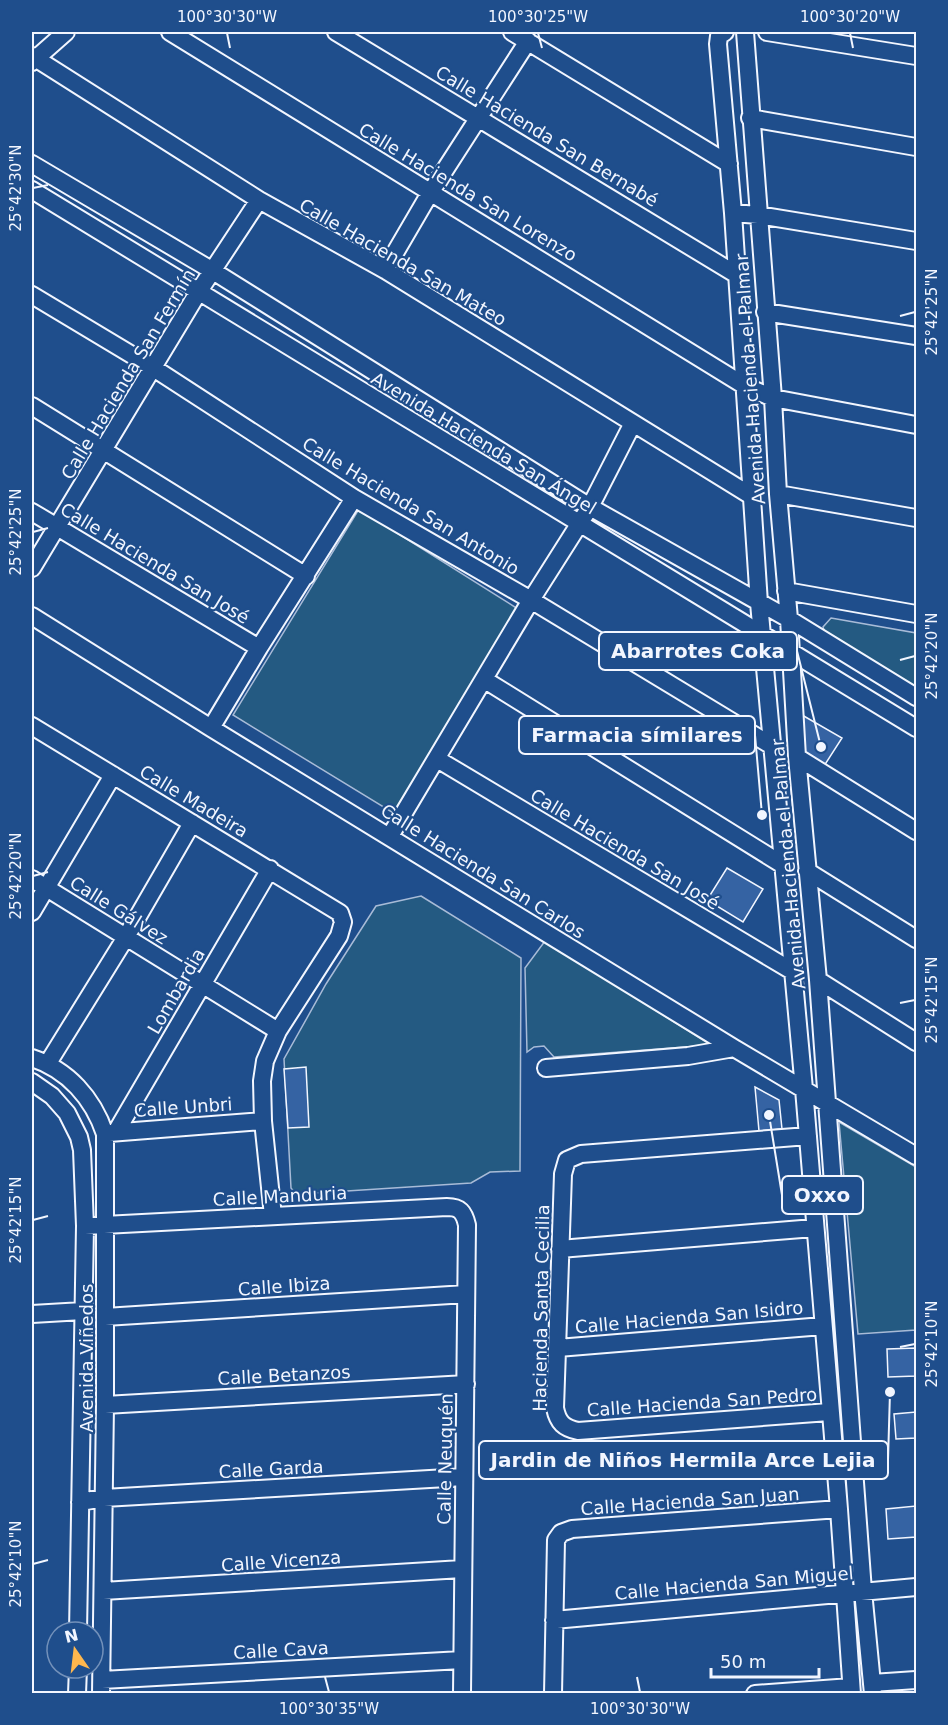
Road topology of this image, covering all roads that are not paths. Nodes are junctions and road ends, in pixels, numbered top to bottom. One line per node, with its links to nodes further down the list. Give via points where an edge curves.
1 (64, 32): 10 (street)
2 (170, 32): 17 (street, Calle Hacienda San Lorenzo)
3 (336, 32): 11 (street, Calle Hacienda San Bernabé)
4 (512, 32): 8 (street)
5 (745, 32): 12 (street, Avenida Hacienda el Palmar)
6 (767, 32): 9 (street)
7 (722, 38): 15 (street, Avenida Hacienda el Palmar)
8 (528, 41): 11 (street); 15 (street)
9 (916, 56)
10 (33, 59): 18 (street, Calle Hacienda San Mateo)
11 (479, 117): 17 (street); 24 (street, Calle Hacienda San Bernabé)
12 (750, 118): 13 (street); 20 (street, Avenida Hacienda el Palmar)
13 (916, 147)
14 (32, 164): 23 (street, Avenida Hacienda San Ángel)
15 (729, 164): 19 (street, Avenida Hacienda el Palmar)
16 (32, 190): 25 (street, Avenida Hacienda San Ángel)
17 (430, 193): 22 (street); 30 (street, Calle Hacienda San Lorenzo)
18 (259, 200): 22 (street, Calle Hacienda San Mateo); 23 (street, Calle Hacienda San Fermín)
19 (733, 213): 20 (street); 24 (street, Avenida Hacienda el Palmar)
20 (758, 215): 21 (street); 27 (street, Avenida Hacienda el Palmar)
21 (916, 241)
22 (385, 270): 33 (street, Calle Hacienda San Mateo)
23 (213, 271): 25 (street, Calle Hacienda San Fermín); 39 (street, Avenida Hacienda San Ángel)
24 (737, 275): 30 (street, Avenida Hacienda el Palmar)
25 (199, 291): 29 (street, Calle Hacienda San Fermín); 42 (street, Avenida Hacienda San Ángel)
26 (32, 295): 29 (street, Calle Hacienda San Antonio)
27 (765, 312): 28 (street); 31 (street, Avenida Hacienda el Palmar)
28 (916, 336)
29 (152, 367): 35 (street, Calle Hacienda San Fermín); 38 (street, Calle Hacienda San Antonio)
30 (745, 386): 31 (street, Calle Hacienda San Lorenzo); 37 (street, Avenida Hacienda el Palmar)
31 (772, 398): 34 (street, Calle Hacienda San Lorenzo); 36 (street, Avenida Hacienda el Palmar)
32 (32, 406): 35 (street)
33 (633, 423): 37 (street, Calle Hacienda San Mateo); 39 (street)
34 (916, 425)
35 (103, 451): 43 (street, Calle Hacienda San Fermín); 45 (street)
36 (778, 494): 41 (street); 46 (street, Avenida Hacienda el Palmar)
37 (753, 497): 48 (street, Avenida Hacienda el Palmar)
38 (354, 498): 45 (street); 47 (street, Calle Hacienda San Antonio)
39 (590, 507): 42 (street); 48 (street, Avenida Hacienda San Ángel)
40 (32, 512): 43 (street, Calle Hacienda San José)
41 (916, 518)
42 (579, 524): 47 (street); 52 (street, Avenida Hacienda San Ángel)
43 (57, 528): 44 (street, Calle Hacienda San Fermín); 53 (street, Calle Hacienda San José)
44 (32, 568)
45 (306, 576): 53 (street)
46 (786, 591): 49 (street); 51 (street, Avenida Hacienda el Palmar)
47 (531, 600): 55 (street); 60 (street, Calle Hacienda San Antonio)
48 (759, 603): 51 (street, Avenida Hacienda San Ángel); 52 (street, Avenida Hacienda el Palmar)
49 (916, 614)
50 (32, 616): 57 (street, Calle Hacienda San Carlos)
51 (789, 619): 54 (street, Avenida Hacienda el Palmar); 56 (street, Avenida Hacienda San Ángel)
52 (763, 635): 54 (street, Avenida Hacienda San Ángel); 60 (street, Avenida Hacienda el Palmar)
53 (259, 648): 57 (street)
54 (791, 652): 58 (street, Avenida Hacienda San Ángel); 61 (street, Avenida Hacienda el Palmar)
55 (485, 680): 62 (street); 67 (street)
56 (916, 697)
57 (211, 728): 66 (street, Calle Hacienda San Carlos)
58 (916, 728)
59 (33, 731): 63 (street, Calle Madeira)
60 (772, 746): 67 (street, Avenida Hacienda el Palmar)
61 (797, 758): 65 (street); 69 (street, Avenida Hacienda el Palmar)
62 (437, 759): 66 (street); 75 (street, Calle Hacienda San José)
63 (113, 775): 64 (street, Calle Madeira); 71 (street)
64 (192, 823): 68 (street, Calle Madeira); 73 (street)
65 (916, 831)
66 (390, 836): 80 (street, Calle Hacienda San Carlos)
67 (783, 865): 75 (street, Avenida Hacienda el Palmar)
68 (270, 869): 77 (street, Lombardia); 78 (street, Calle Madeira, via 337,909 343,922 339,936)
69 (807, 871): 74 (street); 76 (street, Avenida Hacienda el Palmar)
70 (32, 879): 71 (street, Calle Gálvez)
71 (46, 888): 72 (street); 73 (street, Calle Gálvez)
72 (32, 912)
73 (126, 937): 77 (street, Calle Gálvez); 81 (street)
74 (916, 939)
75 (792, 971): 84 (street, Avenida Hacienda el Palmar)
76 (818, 980): 79 (street); 85 (street, Avenida Hacienda el Palmar)
77 (203, 984): 78 (street, Calle Gálvez); 87 (street, Lombardia)
78 (278, 1031): 86 (street, via 262,1072)
79 (916, 1042)
80 (734, 1048): 82 (street, via 688,1056); 84 (street, Calle Hacienda San Carlos)
81 (40, 1061): 87 (street, Avenida Viñedos, via 64,1074 84,1094)
82 (546, 1068)
83 (32, 1082): 93 (street, Avenida Viñedos, via 60,1104 79,1137)
84 (804, 1089): 85 (street, Calle Hacienda San Carlos); 88 (street, Avenida Hacienda el Palmar)
85 (828, 1103): 89 (street, Calle Hacienda San Carlos); 113 (street, Avenida Hacienda el Palmar)
86 (263, 1121): 87 (street, Calle Unbri); 90 (street)
87 (111, 1133): 91 (street, Avenida Viñedos)
88 (808, 1136): 94 (street, Avenida Hacienda el Palmar); 95 (street, Hacienda Santa Cecilia, via 581,1154 567,1160)
89 (916, 1156)
90 (273, 1216): 91 (street, Calle Manduria); 92 (street, Calle Manduria, via 447,1207 460,1209)
91 (106, 1225): 93 (street, Calle Manduria); 99 (street, Avenida Viñedos)
92 (467, 1225): 96 (street, Calle Neuquén)
93 (85, 1226): 97 (street, Avenida Viñedos)
94 (814, 1228): 95 (street); 100 (street, Avenida Hacienda el Palmar)
95 (560, 1250): 101 (street, Hacienda Santa Cecilia)
96 (466, 1294): 99 (street, Calle Ibiza); 102 (street, Calle Neuquén)
97 (83, 1311): 98 (street); 108 (street, Avenida Viñedos)
98 (32, 1314)
99 (105, 1317): 103 (street, Avenida Viñedos)
100 (823, 1326): 101 (street, Calle Hacienda San Isidro); 104 (street, Avenida Hacienda el Palmar)
101 (558, 1347): 105 (street, Hacienda Santa Cecilia, via 556,1415 567,1429)
102 (465, 1384): 103 (street, Calle Betanzos); 106 (street, Calle Neuquén)
103 (105, 1405): 107 (street, Avenida Viñedos)
104 (829, 1412): 105 (street, Calle Hacienda San Pedro); 109 (street, Avenida Hacienda el Palmar)
105 (578, 1431)
106 (464, 1477): 107 (street, Calle Garda); 110 (street, Calle Neuquén)
107 (104, 1498): 108 (street, Calle Garda); 112 (street, Avenida Viñedos)
108 (80, 1502): 115 (street, Avenida Viñedos)
109 (839, 1509): 114 (street, Avenida Hacienda el Palmar); 116 (street, Calle Hacienda San Juan, via 572,1529 558,1536)
110 (462, 1569): 112 (street, Calle Vicenza); 117 (street, Calle Neuquén)
111 (916, 1587): 113 (street, Calle Hacienda San Miguel)
112 (103, 1591): 119 (street, Avenida Viñedos)
113 (863, 1591): 114 (street, Calle Hacienda San Miguel); 120 (street, Avenida Hacienda el Palmar)
114 (844, 1593): 116 (street, Calle Hacienda San Miguel); 121 (street, Avenida Hacienda el Palmar)
115 (78, 1620)
116 (554, 1620): 123 (street)
117 (462, 1660): 119 (street, Calle Cava); 122 (street, Calle Neuquén)
118 (916, 1680): 120 (street)
119 (101, 1687)
120 (872, 1688)
121 (852, 1690): 124 (street)
122 (462, 1694)
123 (553, 1694)
124 (755, 1694)

